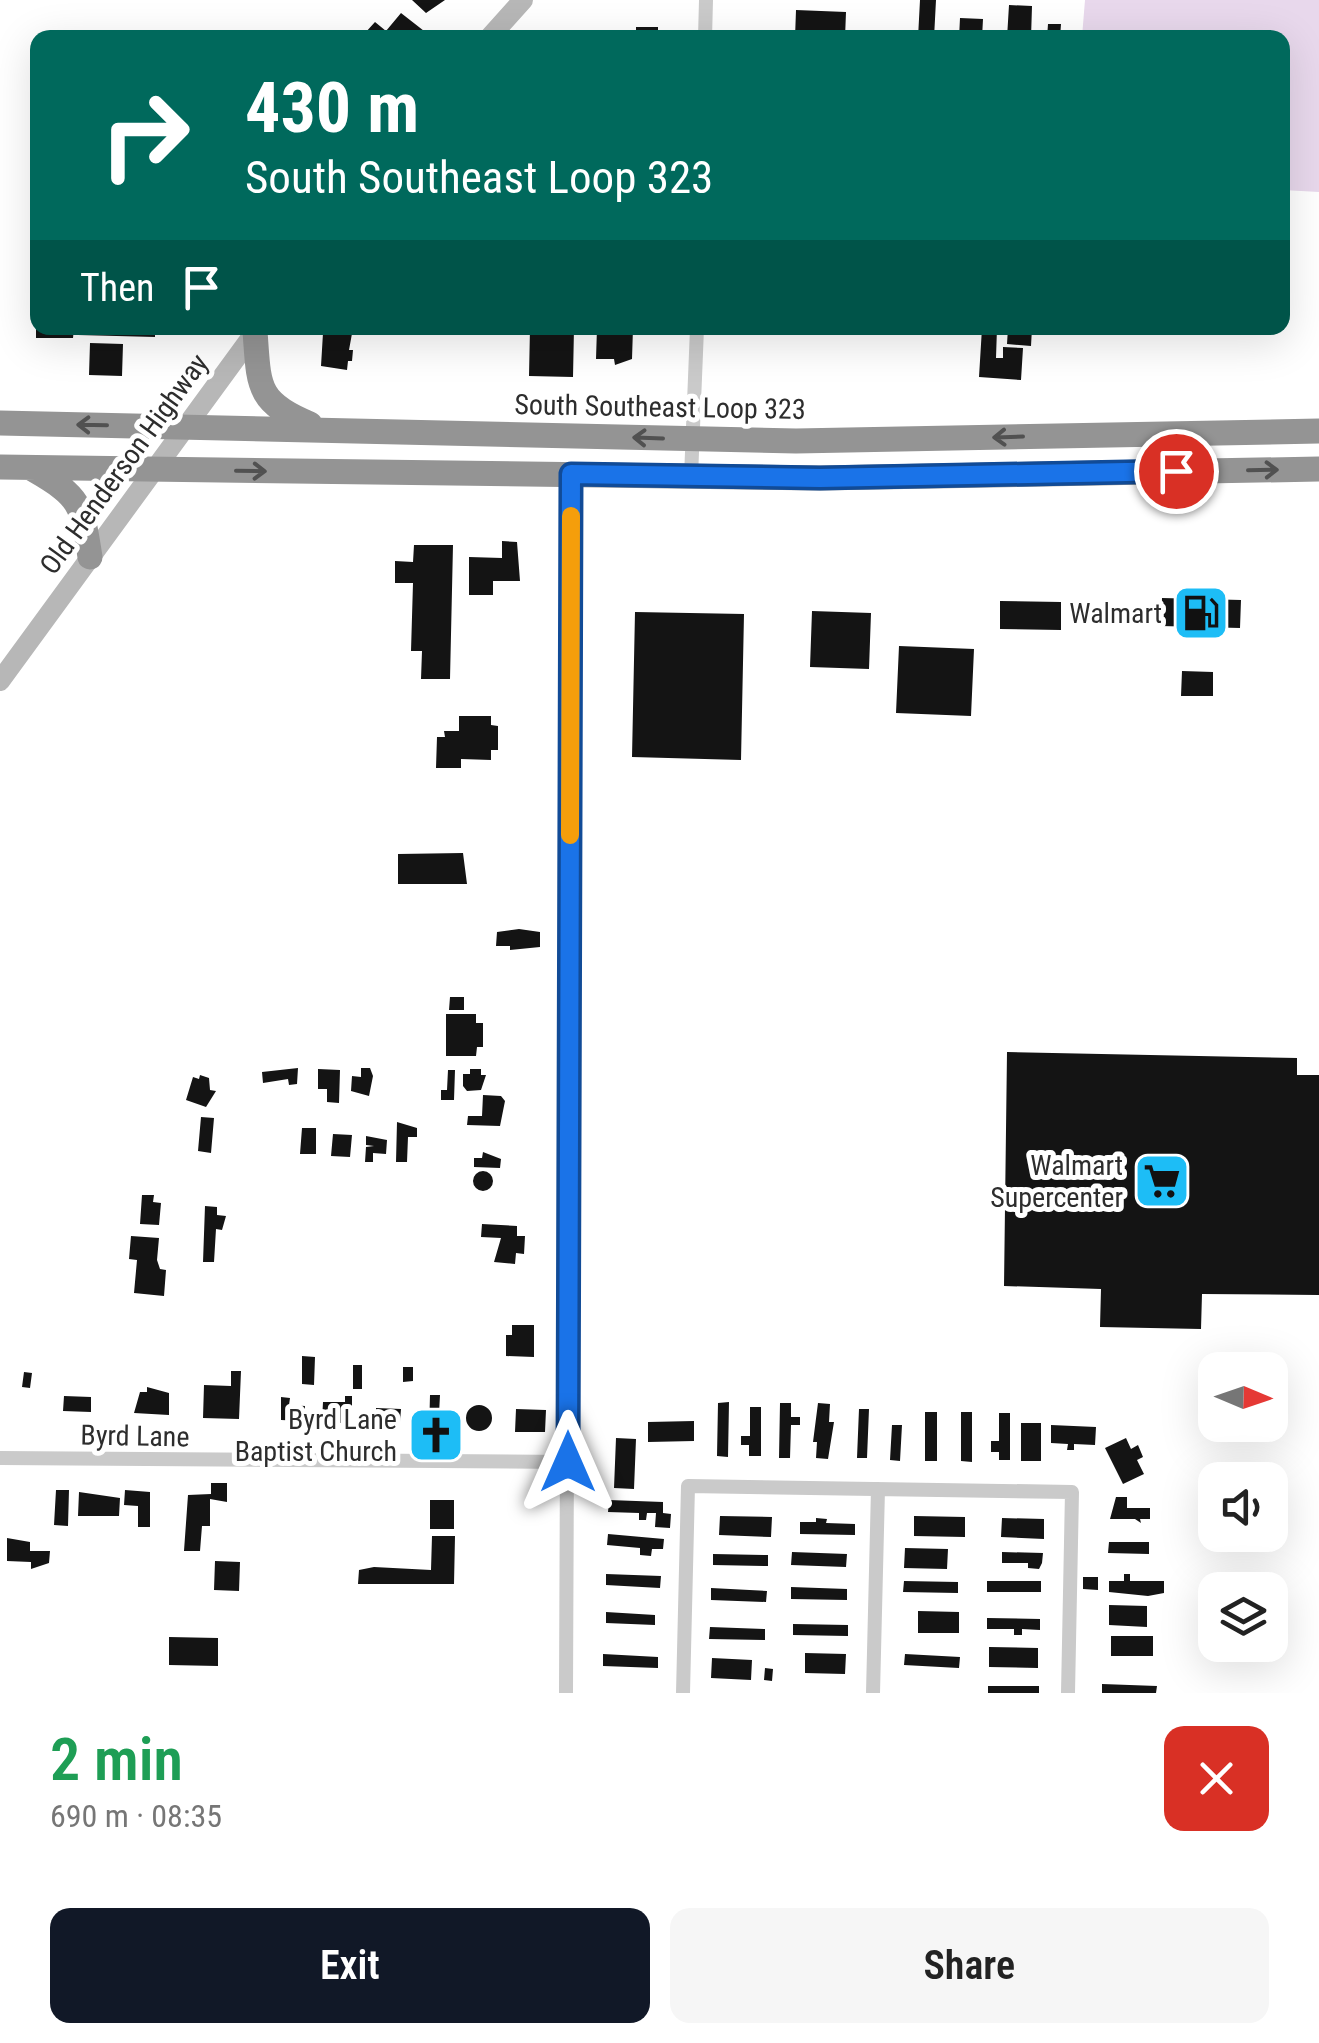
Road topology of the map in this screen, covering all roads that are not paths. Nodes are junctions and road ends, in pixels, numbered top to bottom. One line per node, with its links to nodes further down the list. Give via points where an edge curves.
1 (523, 0): 3 (main road)
2 (706, 0): 4 (street)
3 (496, 30)
4 (705, 30)
5 (253, 335): 9 (main road, Old Henderson Highway)
6 (258, 335): 11 (highway, via 264,396 279,411)
7 (696, 335): 13 (street)
8 (0, 423): 9 (highway, South Southeast Loop 323, one-way to 8)
9 (184, 426): 11 (highway, South Southeast Loop 323); 17 (main road, Old Henderson Highway)
10 (1319, 430): 12 (highway, South Southeast Loop 323)
11 (328, 432): 13 (highway, South Southeast Loop 323, one-way to 11)
12 (1106, 434): 13 (highway, South Southeast Loop 323, one-way to 13); 18 (highway)
13 (693, 440): 20 (street)
14 (0, 467): 15 (highway)
15 (30, 468): 17 (highway); 21 (highway, via 70,491 82,510)
16 (1319, 469): 18 (highway, one-way to 16)
17 (154, 470): 19 (highway, one-way to 19); 21 (main road, Old Henderson Highway)
18 (1104, 472): 20 (highway)
19 (571, 474): 20 (highway); 24 (street)
20 (692, 476)
21 (90, 557): 22 (main road, Old Henderson Highway)
22 (0, 681)
23 (0, 1458): 24 (street, Byrd Lane)
24 (568, 1462): 26 (street)
25 (878, 1489): 27 (street, via 688,1486); 28 (street); 29 (street, via 1072,1492)
26 (566, 1693)
27 (684, 1693)
28 (874, 1693)
29 (1068, 1693)

